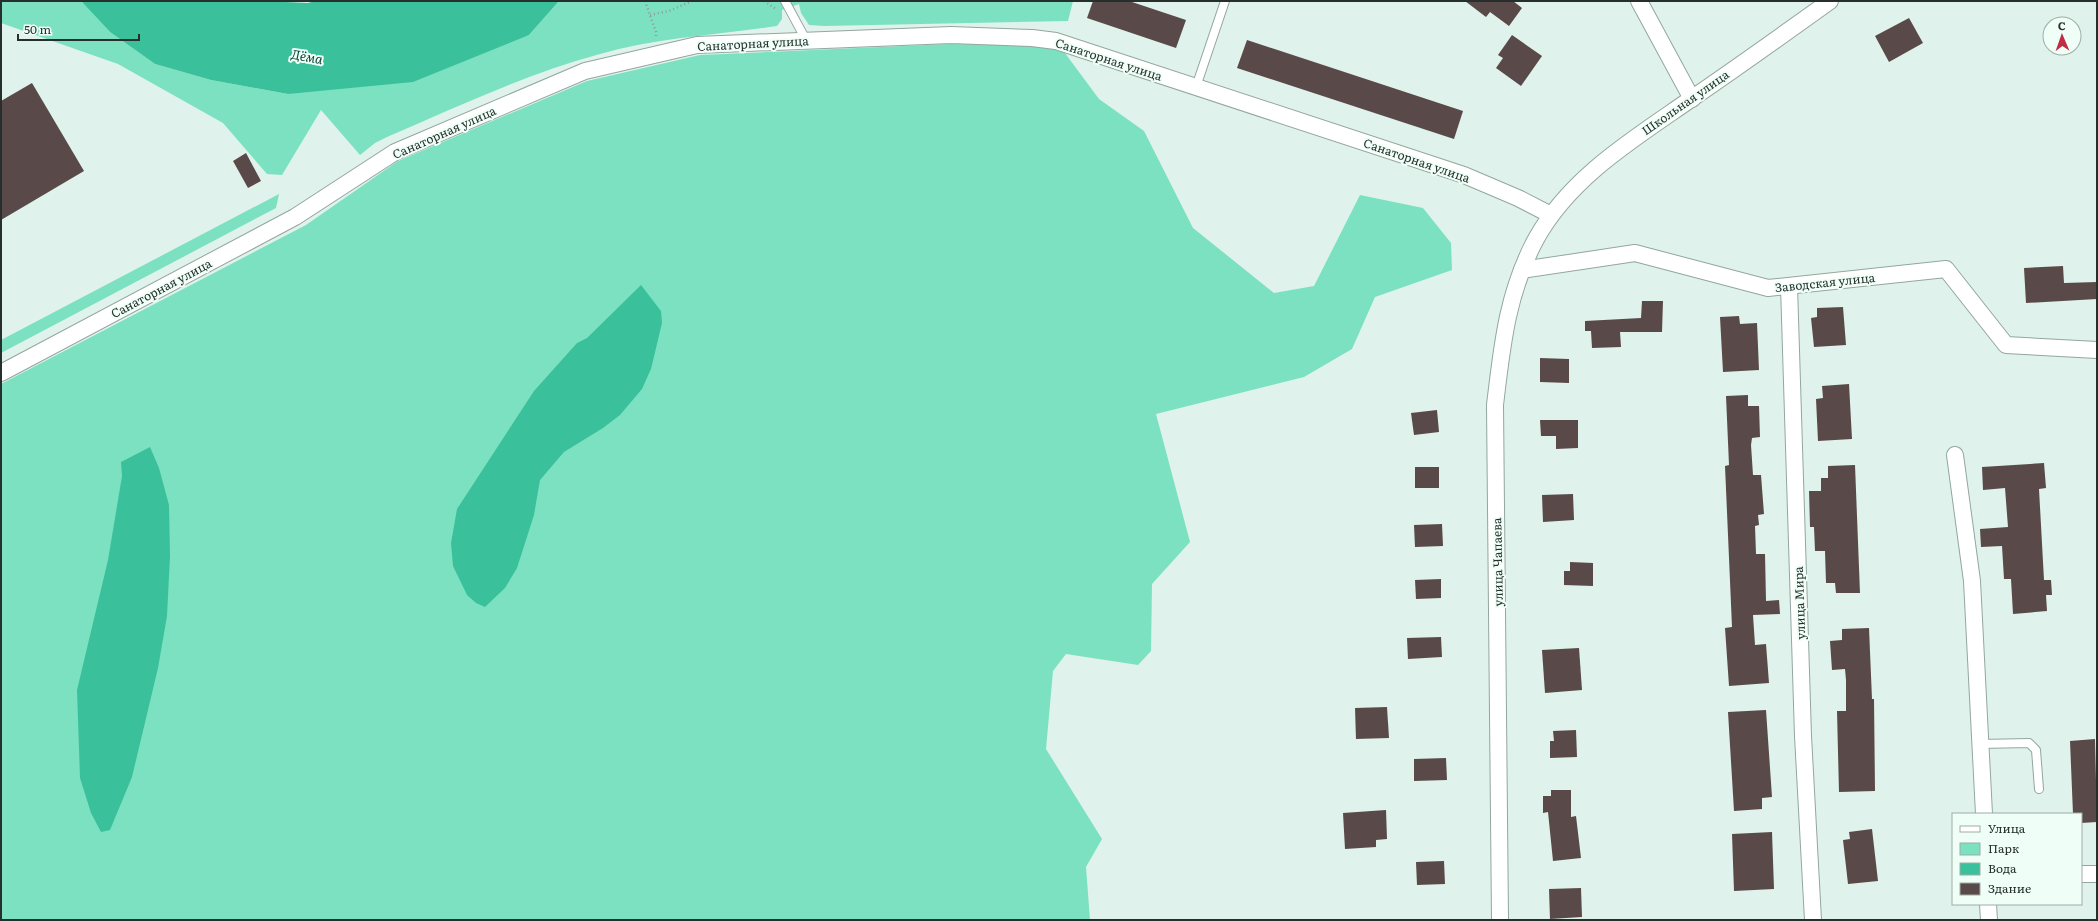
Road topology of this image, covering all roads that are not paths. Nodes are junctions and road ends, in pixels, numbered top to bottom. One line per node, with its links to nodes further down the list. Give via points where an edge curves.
1 (785, 1): 5 (lane)
2 (1225, 1): 6 (lane)
3 (1639, 1): 7 (street)
4 (1830, 1): 7 (street, Школьная улица)
5 (806, 40): 6 (street, Санаторная улица, via 952,35 1046,39); 12 (street, Санаторная улица, via 697,45 585,70 395,152 295,217)
6 (1196, 87): 8 (street, Санаторная улица, via 1464,175)
7 (1692, 99): 8 (street, Школьная улица, via 1638,135 1601,164 1565,196)
8 (1551, 215): 9 (street, улица Чапаева, via 1536,239)
9 (1522, 270): 10 (street, Заводская улица, via 1635,253 1768,288); 20 (street, улица Чапаева, via 1503,334 1495,405)
10 (1789, 286): 11 (street, Заводская улица, via 1946,269 2006,345); 21 (street, улица Мира, via 1803,736)
11 (2097, 350)
12 (1, 373)
13 (1955, 455): 14 (street, via 1972,581)
14 (1980, 744): 15 (lane, via 2029,743 2036,750); 16 (street)
15 (2039, 789)
16 (1984, 813)
17 (2082, 874): 18 (street)
18 (2097, 874)
19 (1988, 905): 22 (street)
20 (1500, 920)
21 (1813, 920)
22 (1989, 920)

